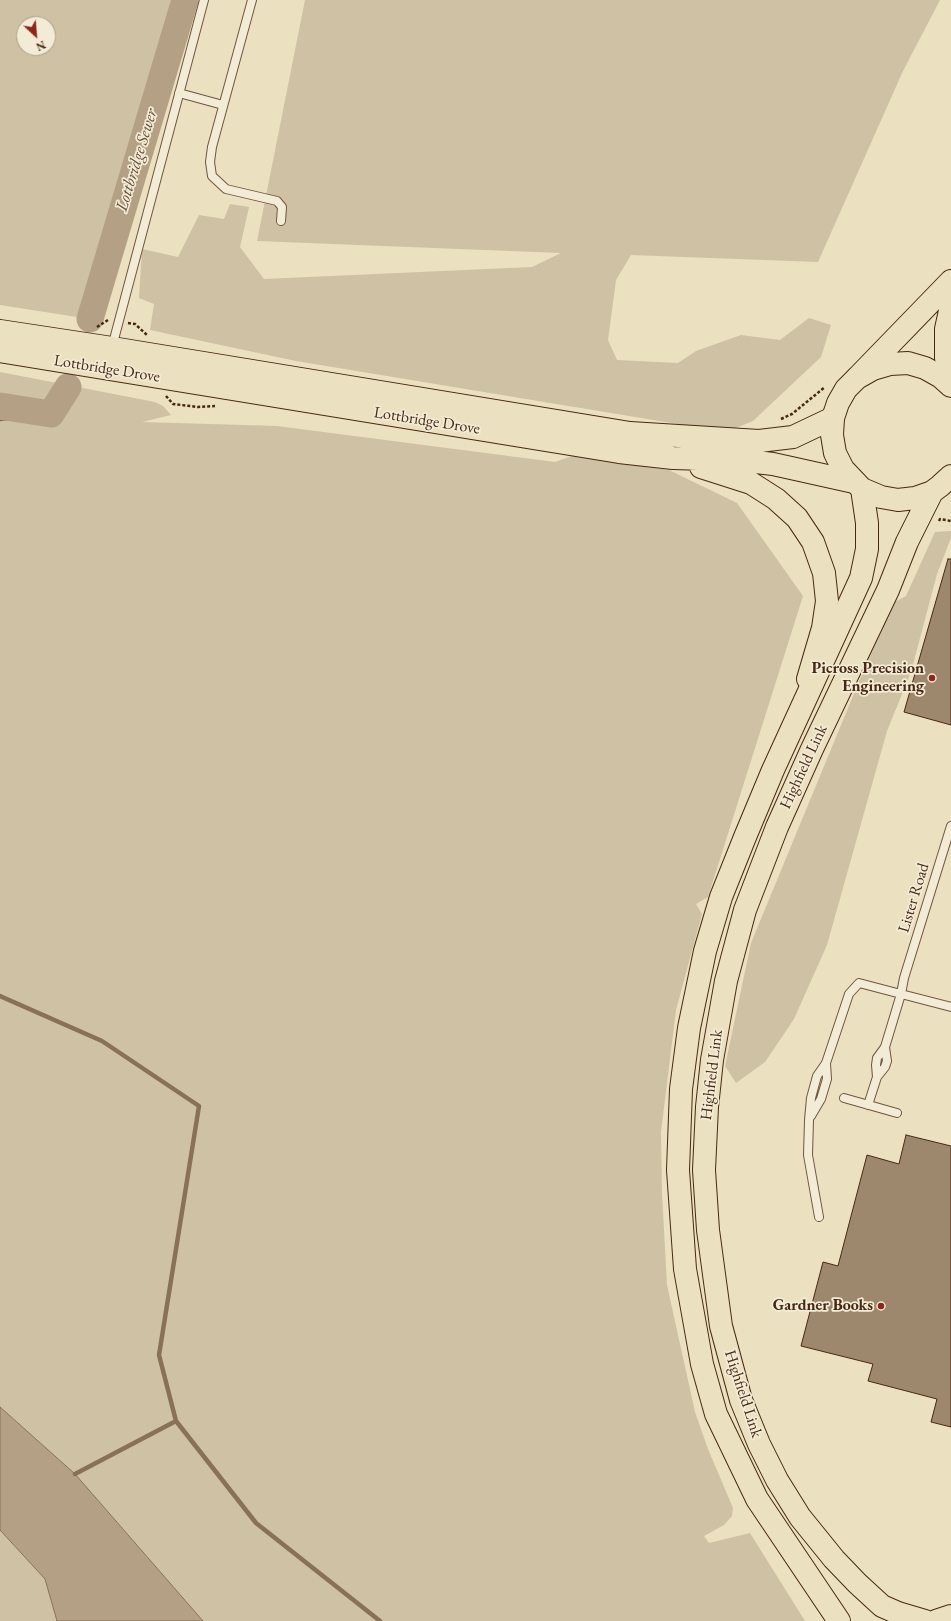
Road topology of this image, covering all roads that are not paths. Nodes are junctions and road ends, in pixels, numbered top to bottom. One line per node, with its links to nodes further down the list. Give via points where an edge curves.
1 (204, 0): 3 (lane)
2 (252, 0): 4 (lane)
3 (179, 93): 4 (lane); 9 (lane)
4 (223, 105): 5 (lane, via 212,147 212,176 226,189 277,201 282,207)
5 (280, 221)
6 (951, 281): 11 (main road)
7 (951, 306): 12 (main road, via 946,329 946,358)
8 (0, 331): 9 (main road, Lottbridge Drove)
9 (112, 348): 14 (main road, Lottbridge Drove, via 630,433 758,441 793,436)
10 (0, 351): 15 (main road, Lottbridge Drove, via 511,435)
11 (857, 378): 13 (main road, via 873,369 890,364 908,363 941,376); 14 (main road, via 846,389)
12 (951, 378)
13 (951, 386)
14 (833, 418): 17 (main road, via 835,453 843,469)
15 (673, 458): 17 (main road, Lottbridge Drove, via 773,464); 19 (main road, via 751,483 776,499 797,518 813,542 824,573 827,601 823,628)
16 (951, 476): 18 (main road)
17 (858, 485): 18 (main road, Lottbridge Drove, via 881,497 898,500); 19 (main road, Highfield Link, via 867,523 867,542 861,578)
18 (932, 492): 29 (main road, Highfield Link, via 777,827 745,910 726,981 712,1060 704,1170 708,1230 721,1326 741,1400 759,1444 800,1517 834,1559 882,1606)
19 (799, 713): 28 (main road, Highfield Link, via 721,897 705,951 689,1028 681,1089 678,1170 685,1269 702,1364 716,1414 756,1499)
20 (951, 826): 21 (lane, Lister Road)
21 (901, 994): 22 (lane); 24 (lane, Lister Road, via 885,1047 877,1058 877,1076); 26 (lane, via 859,983 849,994 826,1063 827,1079 821,1099 809,1120 808,1154)
22 (951, 1007)
23 (844, 1098): 24 (lane)
24 (868, 1105): 25 (lane)
25 (897, 1113)
26 (819, 1217)
27 (951, 1616): 30 (main road)
28 (839, 1621)
29 (925, 1621)
30 (936, 1621)

